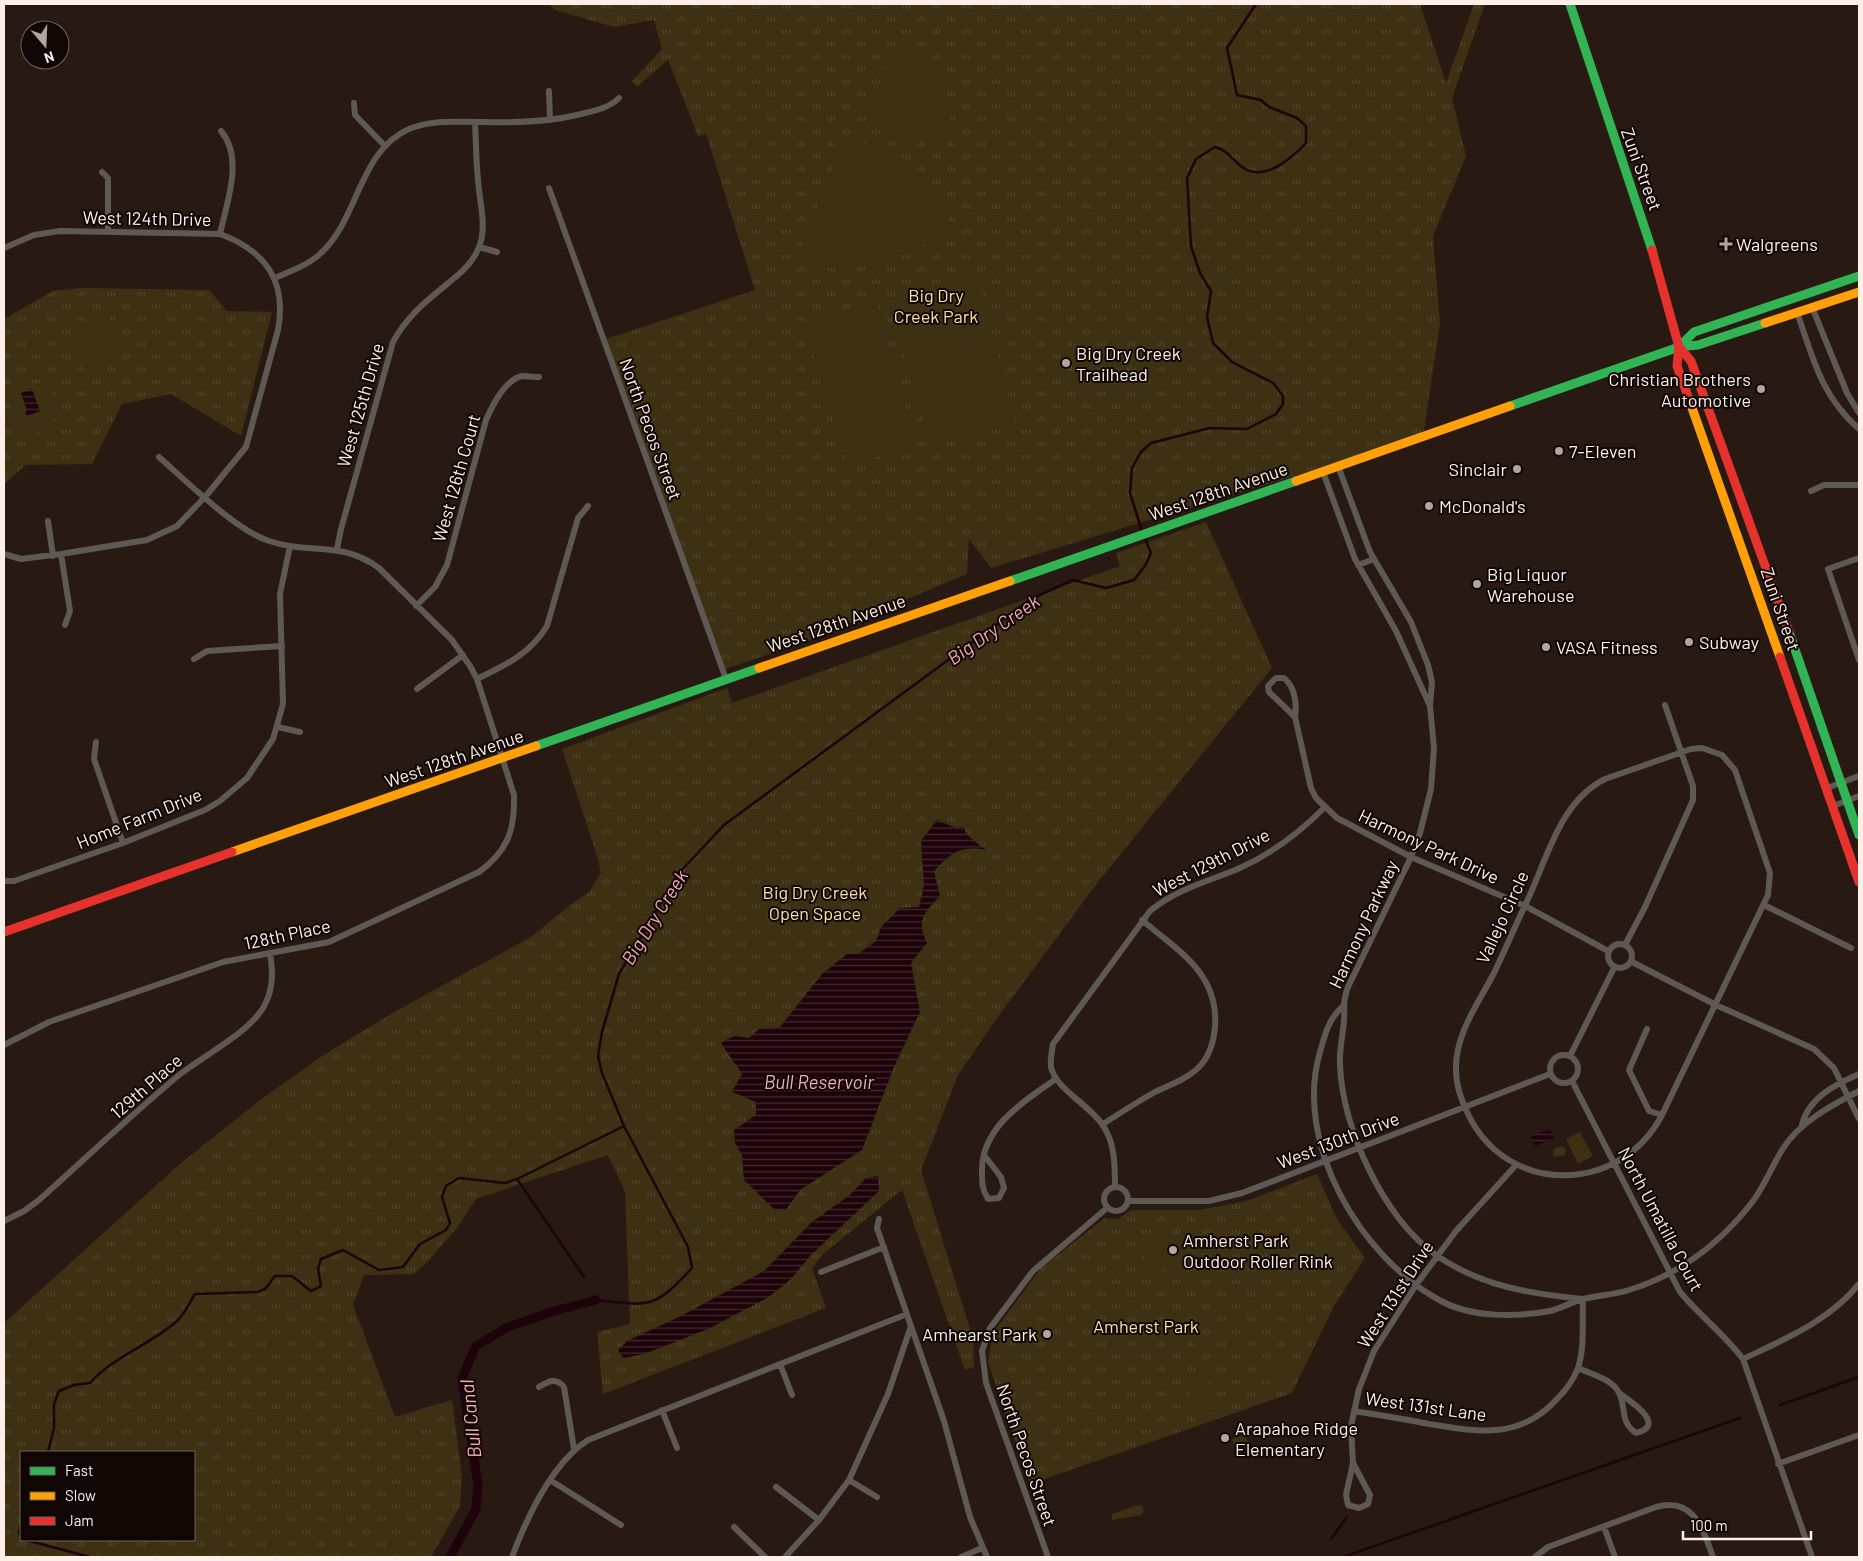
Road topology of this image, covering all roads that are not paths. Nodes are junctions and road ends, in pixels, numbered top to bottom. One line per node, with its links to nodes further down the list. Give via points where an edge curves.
1 (1570, 4): 21 (main road, Zuni Street, via 1647,232)
2 (549, 91): 5 (street)
3 (619, 98): 5 (street, via 599,109)
4 (354, 102): 8 (street, via 355,115)
5 (550, 120): 6 (street)
6 (475, 122): 8 (street, via 444,121 419,126 403,132); 14 (street, West 125th Drive, via 484,220)
7 (221, 131): 12 (street, via 230,144 232,160)
8 (384, 146): 17 (street, via 327,247 306,264)
9 (102, 172): 11 (street, via 108,178)
10 (550, 188): 48 (street, North Pecos Street)
11 (108, 231): 12 (street, West 124th Drive); 13 (street, West 124th Drive, via 46,233)
12 (220, 234): 17 (street, West 124th Drive, via 253,250)
13 (4, 247)
14 (479, 247): 15 (street); 34 (street, West 125th Drive, via 466,268 409,317 392,342)
15 (497, 252)
16 (1859, 276): 21 (main road, via 1694,332)
17 (275, 278): 30 (street, via 280,296 280,319 249,439 241,455)
18 (1859, 292): 19 (main road)
19 (1812, 307): 20 (main road); 23 (street, via 1846,393)
20 (1797, 312): 21 (main road, via 1698,345); 24 (street, via 1819,377 1839,410)
21 (1679, 347): 26 (main road, West 128th Avenue); 59 (main road, Zuni Street, via 1691,361); 60 (main road, Zuni Street, via 1677,366)
22 (539, 377): 41 (street, West 126th Court, via 521,376 516,379 492,406 447,565 435,587)
23 (1859, 413)
24 (1859, 430)
25 (159, 457): 30 (street, 128th Place)
26 (1338, 466): 27 (main road, West 128th Avenue); 39 (street, Harmony Parkway)
27 (1323, 472): 40 (street, Harmony Parkway); 48 (main road, West 128th Avenue)
28 (1859, 485): 29 (street, via 1824,486)
29 (1811, 491)
30 (205, 497): 33 (street, 128th Place, via 253,534); 36 (street, via 178,526 159,536)
31 (588, 506): 47 (street, via 578,518 544,632 520,657)
32 (48, 520): 37 (street)
33 (290, 546): 34 (street, 128th Place); 43 (street, Home Farm Drive, via 280,594)
34 (337, 549): 41 (street, 128th Place, via 373,563)
35 (4, 554): 37 (street, via 21,559)
36 (60, 554): 37 (street); 42 (street, via 70,611)
37 (53, 556)
38 (1859, 558): 46 (street, via 1828,569)
39 (1374, 559): 40 (street); 51 (street, Harmony Parkway, via 1420,643 1432,682)
40 (1358, 565): 51 (street, Harmony Parkway, via 1396,631)
41 (416, 606): 44 (street, 128th Place)
42 (65, 625)
43 (282, 646): 45 (street, via 207,651); 53 (street, Home Farm Drive, via 284,692)
44 (463, 655): 47 (street, 128th Place); 49 (street)
45 (194, 659)
46 (1859, 660)
47 (477, 679): 57 (street, 128th Place)
48 (726, 679): 57 (main road, West 128th Avenue)
49 (417, 689)
50 (1665, 705): 56 (street)
51 (1430, 706): 67 (street, Harmony Parkway, via 1434,748 1431,789)
52 (1295, 718): 52 (street, Harmony Park Drive, via 1269,692 1268,686 1276,678 1284,678 1292,684); 64 (street, Harmony Park Drive, via 1311,788)
53 (278, 727): 54 (street); 66 (street, Home Farm Drive, via 255,768 220,801)
54 (300, 732)
55 (96, 742): 66 (street, via 94,759)
56 (1682, 753): 70 (street, Vallejo Circle, via 1702,748 1714,751 1727,759 1735,770 1770,873 1770,890); 71 (street, Vallejo Circle, via 1605,779 1583,793 1568,813); 74 (street, via 1693,786 1691,807)
57 (503, 758): 73 (main road, West 128th Avenue); 77 (street, 128th Place, via 514,795 515,813 509,839 492,862 464,880 352,933 329,942)
58 (1859, 776): 59 (street)
59 (1841, 782): 60 (street); 62 (main road, Zuni Street)
60 (1826, 788): 63 (main road, Zuni Street)
61 (1859, 796): 62 (street)
62 (1847, 801): 63 (street); 65 (main road, Zuni Street)
63 (1833, 806): 69 (main road, Zuni Street)
64 (1324, 808): 67 (street, Harmony Park Drive, via 1336,818); 72 (street, West 129th Drive, via 1270,852 1159,903)
65 (1859, 835)
66 (123, 843): 68 (street, Home Farm Drive, via 14,881)
67 (1411, 858): 71 (street, Harmony Park Drive); 81 (street, Harmony Parkway, via 1370,940)
68 (4, 881)
69 (1859, 882)
70 (1764, 905): 75 (street); 80 (street, Vallejo Circle)
71 (1524, 906): 76 (street, Harmony Park Drive); 92 (street, Vallejo Circle, via 1459,1045 1456,1079)
72 (1142, 920): 87 (street, West 129th Drive, via 1053,1044 1051,1067); 95 (street, via 1206,978 1214,996 1215,1034 1210,1051 1198,1068)
73 (4, 932)
74 (1625, 945): 76 (street, via 1614,946); 78 (street, via 1632,953)
75 (1851, 948)
76 (1608, 951): 79 (street, via 1608,960)
77 (270, 954): 83 (street, 128th Place, via 223,962 131,993 49,1022); 106 (street, 129th Place, via 271,983 259,1014 245,1028 179,1075 39,1200)
78 (1632, 962): 79 (street, via 1625,968); 80 (street)
79 (1614, 968): 84 (street)
80 (1716, 1005): 89 (street, via 1814,1049 1828,1061); 93 (street, Vallejo Circle)
81 (1342, 1007): 97 (street, Harmony Parkway, via 1341,1080 1345,1104); 99 (street, Harmony Parkway, via 1328,1026 1315,1081 1315,1109)
82 (1647, 1029): 93 (street, via 1629,1070 1649,1111)
83 (4, 1045)
84 (1570, 1056): 85 (street, via 1554,1058); 88 (street, via 1578,1068)
85 (1550, 1074): 88 (street, via 1560,1082); 92 (street, West 130th Drive)
86 (1859, 1074): 89 (street, Harmony Parkway)
87 (1056, 1079): 95 (street); 98 (street, via 1024,1101 994,1130)
88 (1572, 1081): 100 (street, North Umatilla Court)
89 (1842, 1082): 91 (street); 96 (street, Harmony Parkway, via 1811,1105 1804,1114)
90 (1859, 1091): 91 (street, Harmony Parkway)
91 (1849, 1096): 94 (street); 96 (street, Harmony Parkway)
92 (1465, 1108): 97 (street, West 130th Drive); 101 (street, Vallejo Circle, via 1485,1140)
93 (1662, 1115): 100 (street, Vallejo Circle, via 1643,1142)
94 (1859, 1118)
95 (1103, 1124): 102 (street, via 1112,1143)
96 (1802, 1125): 110 (street, Harmony Parkway, via 1783,1147 1751,1204 1731,1228 1697,1258)
97 (1360, 1147): 99 (street, West 130th Drive); 108 (street, Harmony Parkway, via 1388,1205 1409,1232)
98 (984, 1155): 98 (street, via 1001,1177 1004,1188 999,1198 988,1198 982,1189)
99 (1326, 1161): 103 (street, West 130th Drive, via 1242,1193 1209,1201); 112 (street, Harmony Parkway, via 1357,1224 1380,1252)
100 (1614, 1164): 101 (street, Vallejo Circle, via 1583,1174 1559,1176); 110 (street, North Umatilla Court)
101 (1516, 1165): 108 (street, West 131st Drive)
102 (1115, 1187): 103 (street, via 1125,1191); 104 (street, via 1104,1196)
103 (1129, 1201): 104 (street, via 1118,1212)
104 (1107, 1208): 143 (street, North Pecos Street, via 1033,1271 990,1328 982,1351 986,1383)
105 (879, 1219): 107 (street, via 877,1228)
106 (4, 1221)
107 (884, 1247): 109 (street); 114 (street)
108 (1436, 1256): 112 (street, West 131st Drive); 113 (street, Harmony Parkway, via 1490,1283 1522,1292)
109 (821, 1272)
110 (1671, 1274): 113 (street, Harmony Parkway, via 1627,1291); 116 (street, North Umatilla Court, via 1696,1312 1720,1332)
111 (1859, 1284): 116 (street, via 1844,1302 1796,1334)
112 (1416, 1285): 113 (street, Harmony Parkway, via 1442,1302 1486,1313 1522,1315 1552,1310); 123 (street, West 131st Drive, via 1374,1351)
113 (1583, 1299): 118 (street, West 131st Lane)
114 (906, 1314): 115 (street); 117 (street)
115 (911, 1326): 130 (street, via 888,1394); 137 (street)
116 (1743, 1359): 128 (street, North Umatilla Court)
117 (780, 1364): 121 (street); 122 (street)
118 (1578, 1368): 120 (street, via 1611,1384); 123 (street, West 131st Lane, via 1552,1405 1526,1423 1503,1430 1469,1430)
119 (540, 1387): 126 (street, via 552,1380 564,1386)
120 (1619, 1392): 120 (street, via 1629,1428 1636,1433 1643,1431 1648,1418 1646,1413)
121 (792, 1395)
122 (662, 1410): 125 (street); 126 (street, via 596,1436)
123 (1354, 1411): 127 (street, West 131st Drive, via 1350,1426)
124 (1859, 1435): 128 (street)
125 (677, 1448)
126 (574, 1449): 129 (street)
127 (1352, 1463): 127 (street, West 131st Drive, via 1347,1501 1351,1507 1359,1508 1368,1504 1370,1494)
128 (1778, 1464): 147 (street, North Umatilla Court)
129 (550, 1480): 134 (street); 138 (street)
130 (849, 1480): 132 (street); 133 (street)
131 (776, 1487): 133 (street)
132 (877, 1497)
133 (819, 1520): 140 (street)
134 (621, 1525)
135 (1604, 1526): 144 (street, via 1548,1547); 145 (street); 146 (street, via 1656,1507 1672,1506 1691,1513 1701,1526)
136 (734, 1527): 139 (street)
137 (982, 1548): 141 (street); 142 (street)
138 (512, 1557)
139 (766, 1557)
140 (786, 1557)
141 (961, 1557)
142 (987, 1557)
143 (1048, 1557)
144 (1535, 1557)
145 (1615, 1557)
146 (1713, 1557)
147 (1812, 1557)

